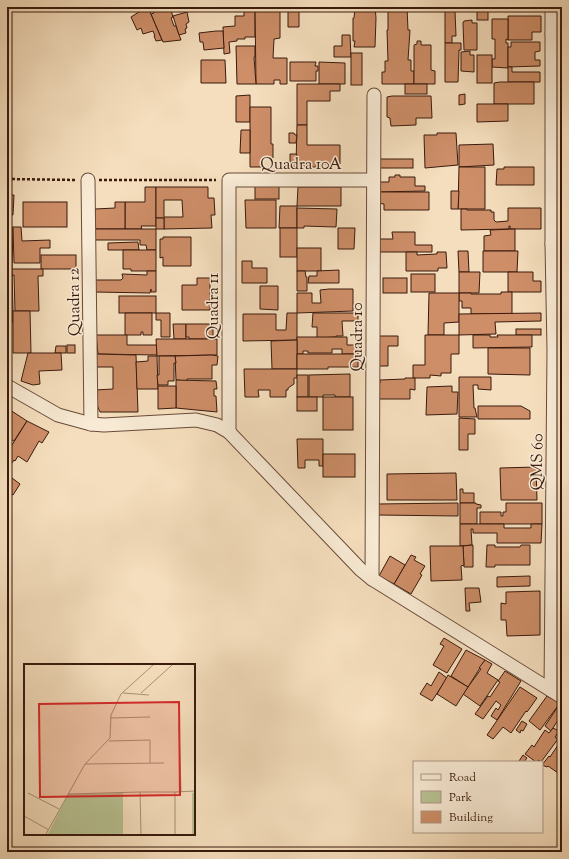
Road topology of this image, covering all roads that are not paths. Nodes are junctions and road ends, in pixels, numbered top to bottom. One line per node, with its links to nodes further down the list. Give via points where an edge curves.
1 (552, 7): 2 (street, QMS 60)
2 (557, 33): 7 (street, QMS 60)
3 (374, 95): 6 (street, Quadra 10)
4 (88, 180): 9 (street, Quadra 12)
5 (229, 180): 6 (street, Quadra 10A); 10 (street, Quadra 11)
6 (373, 180): 11 (street, Quadra 10)
7 (557, 244): 12 (street, QMS 60, via 554,350)
8 (7, 386): 9 (street, via 58,415)
9 (91, 424): 10 (street, via 196,420 217,425)
10 (229, 432): 11 (street)
11 (372, 579): 12 (street)
12 (556, 694)

